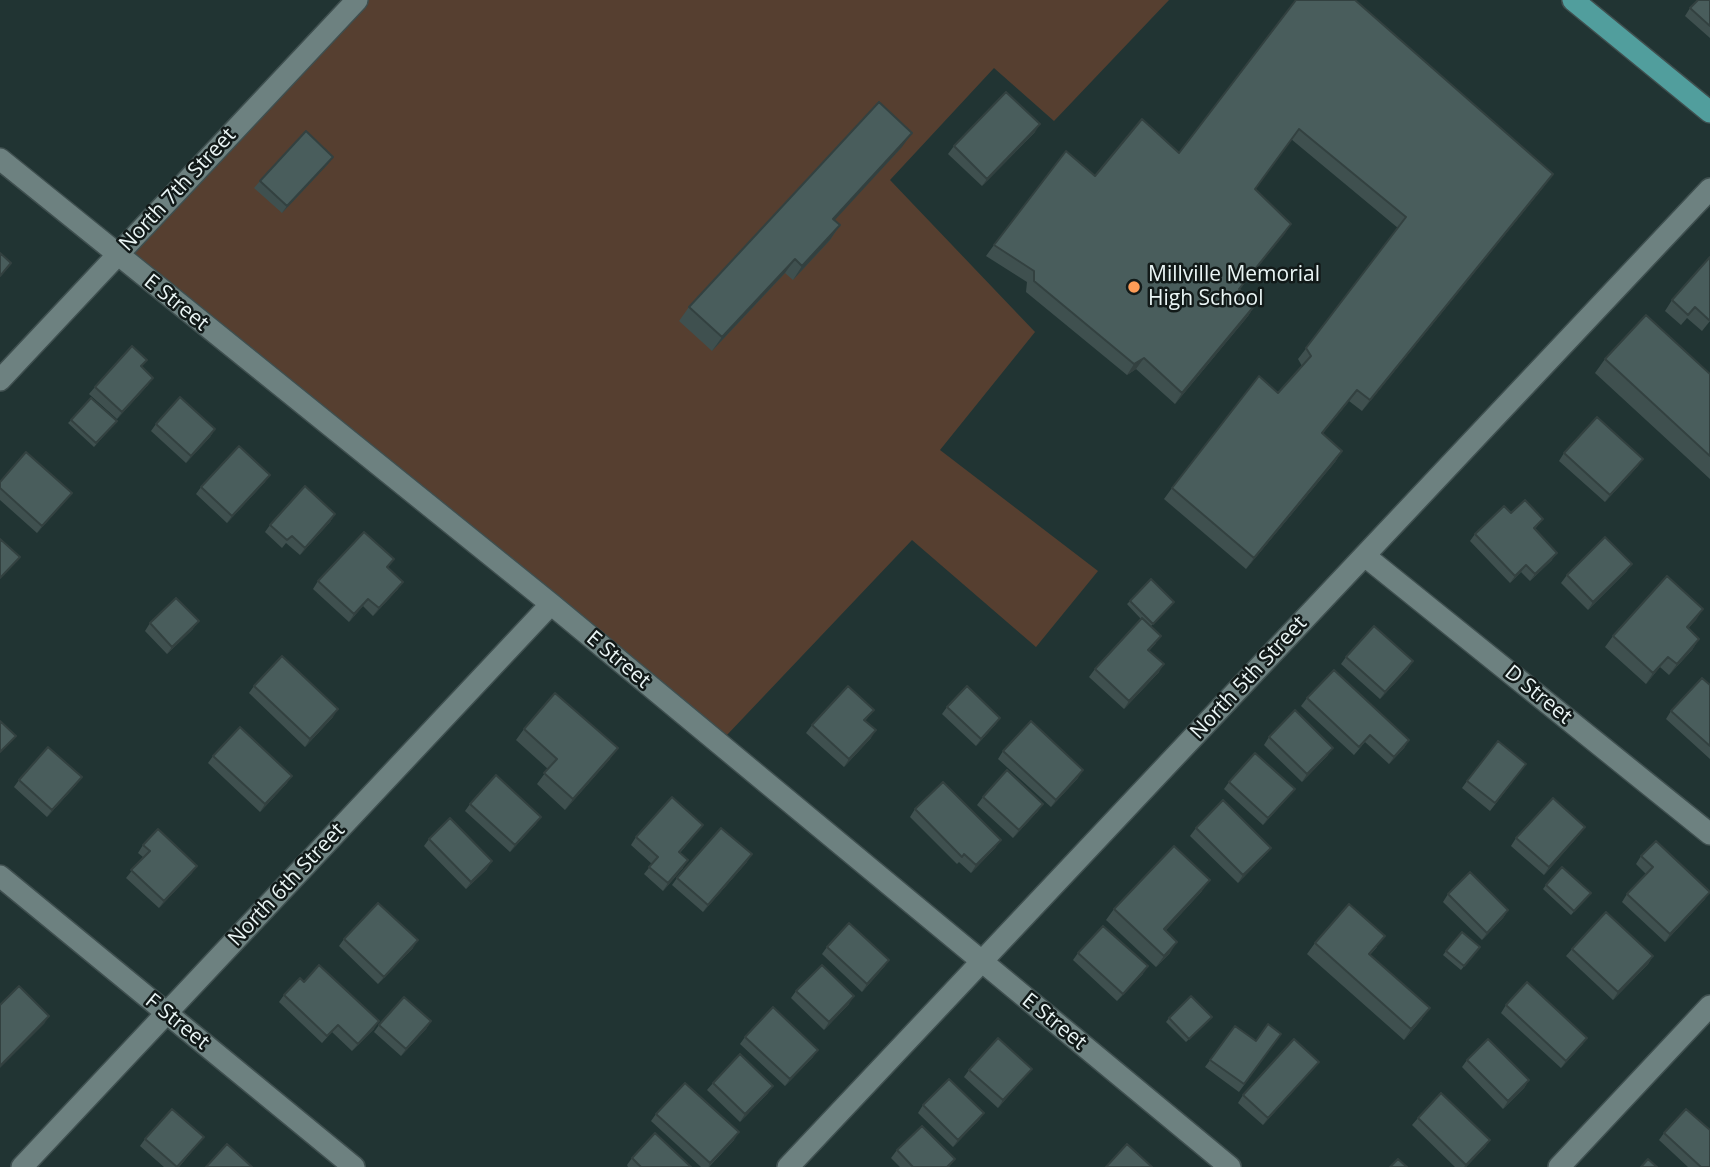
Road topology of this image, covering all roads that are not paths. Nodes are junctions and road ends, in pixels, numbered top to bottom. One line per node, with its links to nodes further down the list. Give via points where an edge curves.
1 (357, 0): 6 (street, North 7th Street)
2 (1573, 0): 3 (main road)
3 (1710, 112)
4 (0, 159): 6 (street, E Street)
5 (1710, 189): 8 (street, North 5th Street)
6 (117, 255): 7 (street, North 7th Street); 9 (street, E Street)
7 (0, 380)
8 (1365, 556): 10 (street, D Street); 12 (street, North 5th Street)
9 (551, 604): 12 (street, E Street); 14 (street, North 6th Street)
10 (1710, 834)
11 (0, 876): 14 (street, F Street)
12 (981, 962): 17 (street, North 5th Street); 18 (street, E Street)
13 (1710, 1006): 19 (street)
14 (167, 1013): 15 (street, North 6th Street); 16 (street, F Street)
15 (22, 1167)
16 (354, 1167)
17 (788, 1167)
18 (1230, 1167)
19 (1559, 1167)

